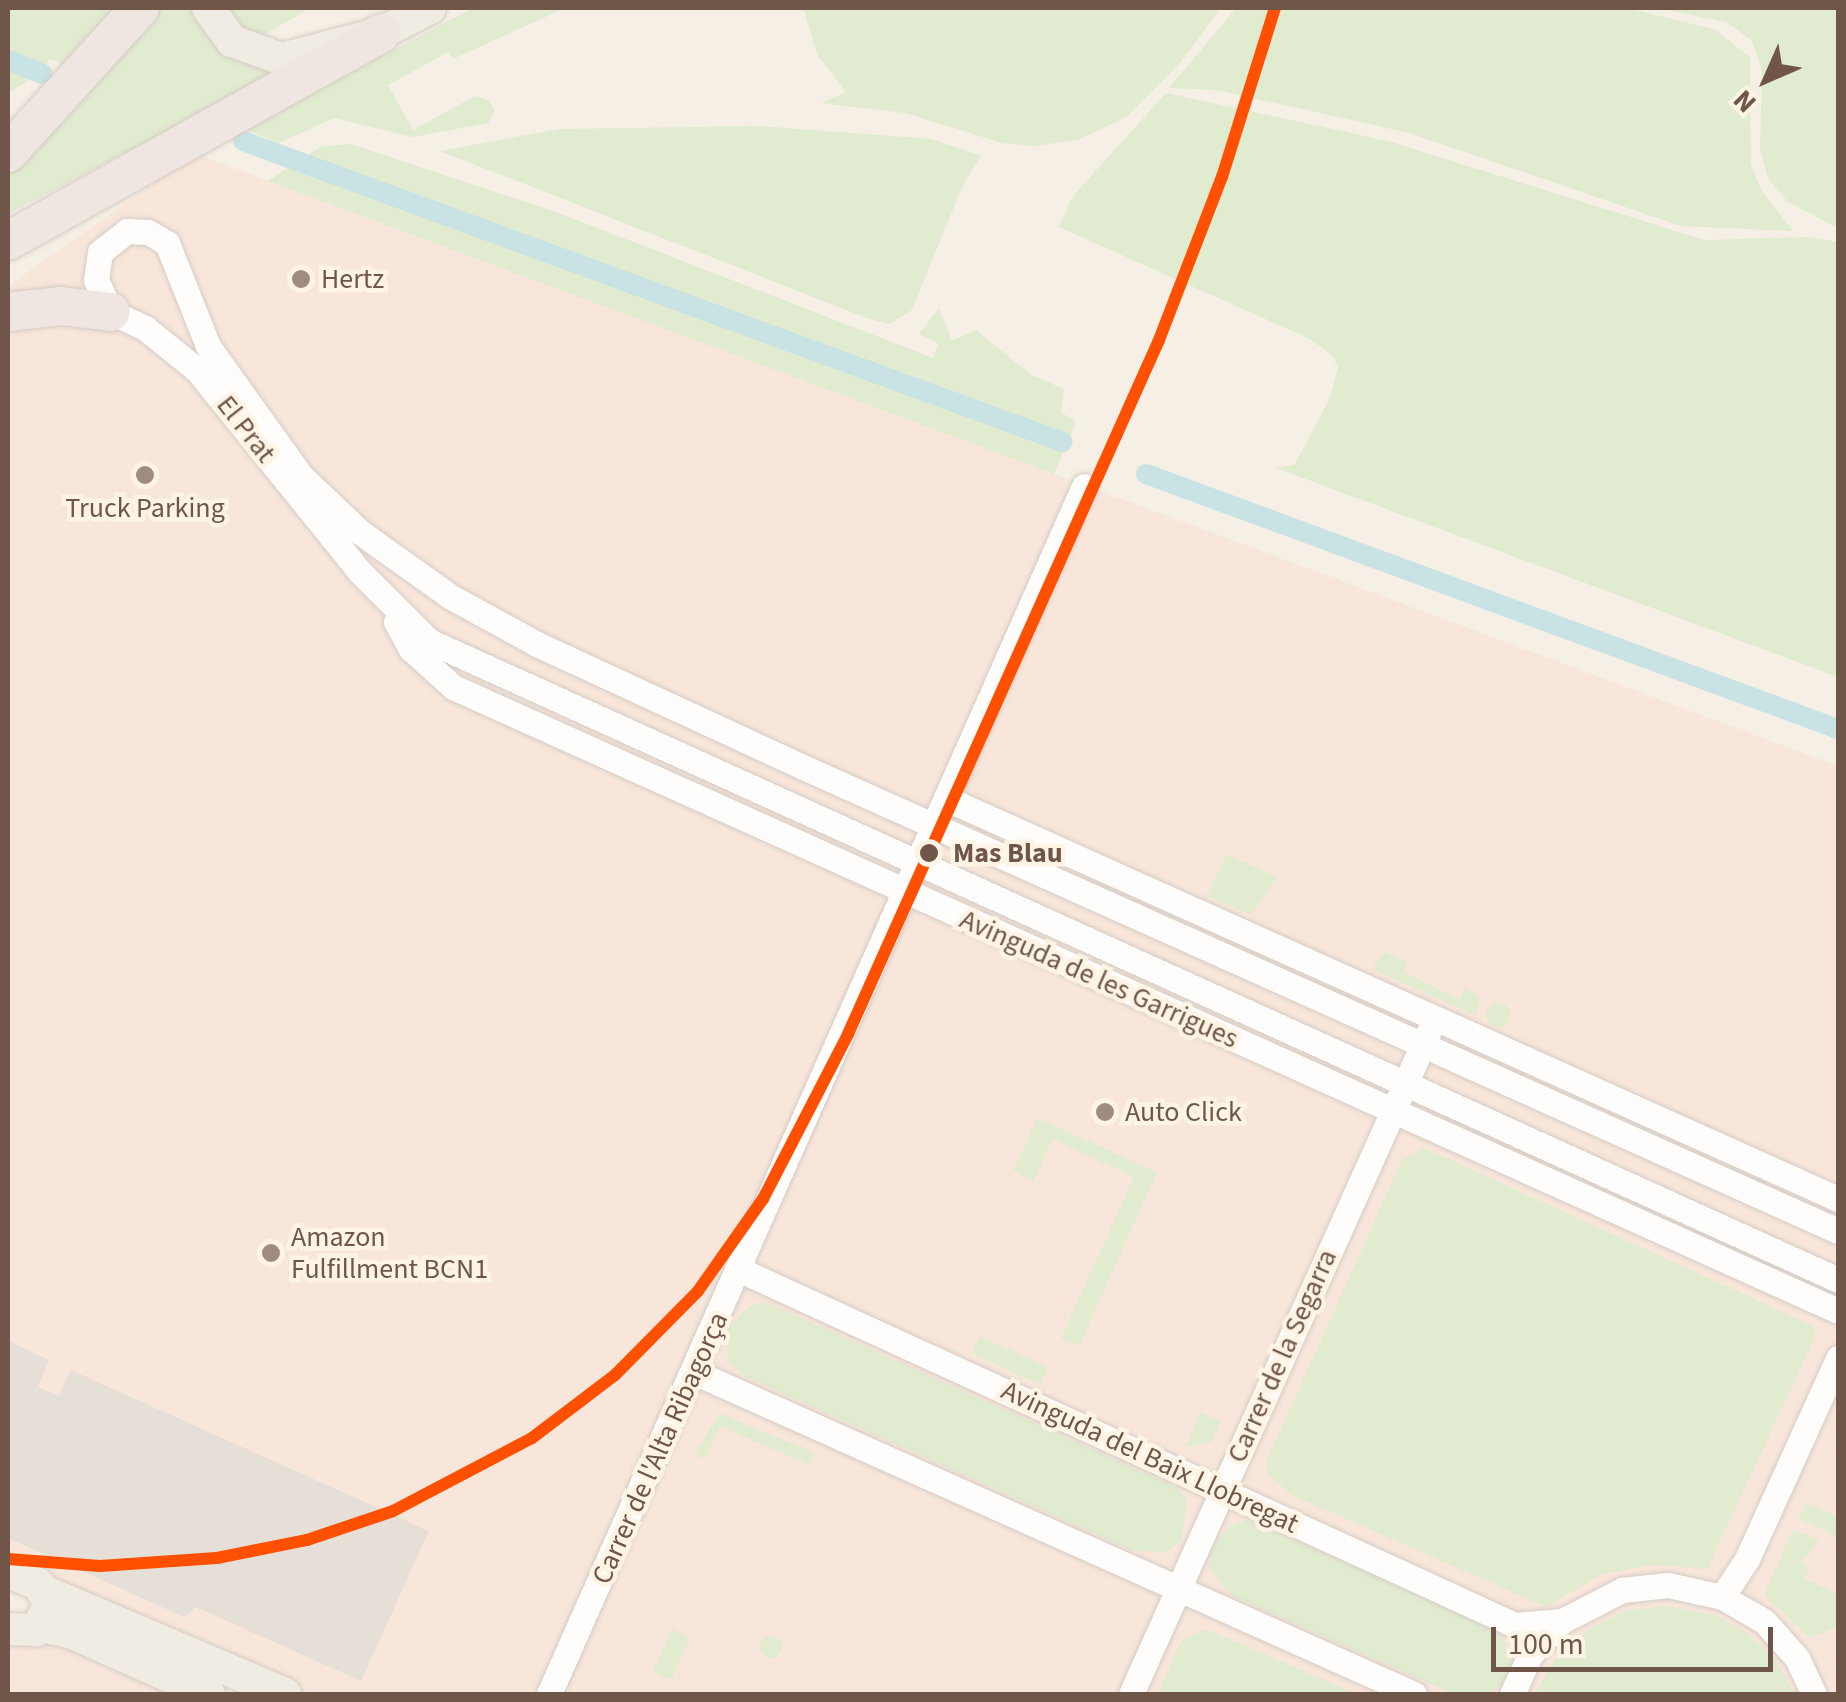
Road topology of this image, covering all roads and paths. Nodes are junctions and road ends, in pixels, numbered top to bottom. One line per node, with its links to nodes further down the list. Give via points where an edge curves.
1 (140, 8): 5 (highway)
2 (208, 8): 4 (main road, via 232,42 264,57 295,58)
3 (430, 8): 4 (main road)
4 (382, 33): 6 (highway)
5 (8, 154)
6 (65, 211): 7 (highway); 8 (highway)
7 (8, 241)
8 (8, 256)
9 (8, 312): 10 (highway, via 61,306)
10 (111, 312): 12 (street, El Prat, via 146,328 196,370); 15 (street, via 96,280 100,252 120,233 155,234 172,251 208,346 278,446 331,506 410,572 564,658)
11 (1084, 486): 14 (street, Carrer de l'Alta Ribagorça)
12 (359, 571): 13 (street, Avinguda de les Garrigues)
13 (391, 608): 16 (street, Avinguda de les Garrigues, via 461,660); 17 (street, Avinguda de les Garrigues, via 412,649 453,687)
14 (947, 799): 15 (street, Carrer de l'Alta Ribagorça); 18 (street)
15 (935, 826): 16 (street, Carrer de l'Alta Ribagorça); 19 (street)
16 (917, 866): 17 (street, Carrer de l'Alta Ribagorça); 20 (street, Avinguda de les Garrigues)
17 (906, 892): 21 (street, Avinguda de les Garrigues); 24 (street, Carrer de l'Alta Ribagorça)
18 (1435, 1018): 19 (street, Carrer de la Segarra); 22 (street)
19 (1422, 1046): 20 (street, Carrer de la Segarra); 23 (street)
20 (1404, 1085): 21 (street, Carrer de la Segarra); 25 (street, Avinguda de les Garrigues)
21 (1393, 1111): 26 (street, Avinguda de les Garrigues); 29 (street, Carrer de la Segarra)
22 (1838, 1199)
23 (1838, 1231)
24 (740, 1270): 28 (street, Carrer de l'Alta Ribagorça); 29 (street, Avinguda del Baix Llobregat)
25 (1838, 1280)
26 (1838, 1311)
27 (1838, 1358): 32 (street, via 1747,1559)
28 (694, 1372): 31 (street); 37 (street, Carrer de l'Alta Ribagorça)
29 (1221, 1490): 31 (street, Carrer de la Segarra); 33 (street, Avinguda del Baix Llobregat, via 1515,1625)
30 (21, 1581): 34 (main road, via 50,1609); 36 (main road)
31 (1178, 1589): 38 (street, Carrer de la Segarra); 39 (street)
32 (1722, 1598): 33 (street, via 1668,1585 1622,1590); 41 (street, via 1764,1621 1797,1658)
33 (1562, 1621): 40 (street, via 1530,1655)
34 (17, 1632): 35 (main road, via 70,1632)
35 (209, 1694)
36 (286, 1694)
37 (550, 1694)
38 (1130, 1694)
39 (1414, 1694)
40 (1512, 1694)
41 (1814, 1694)

